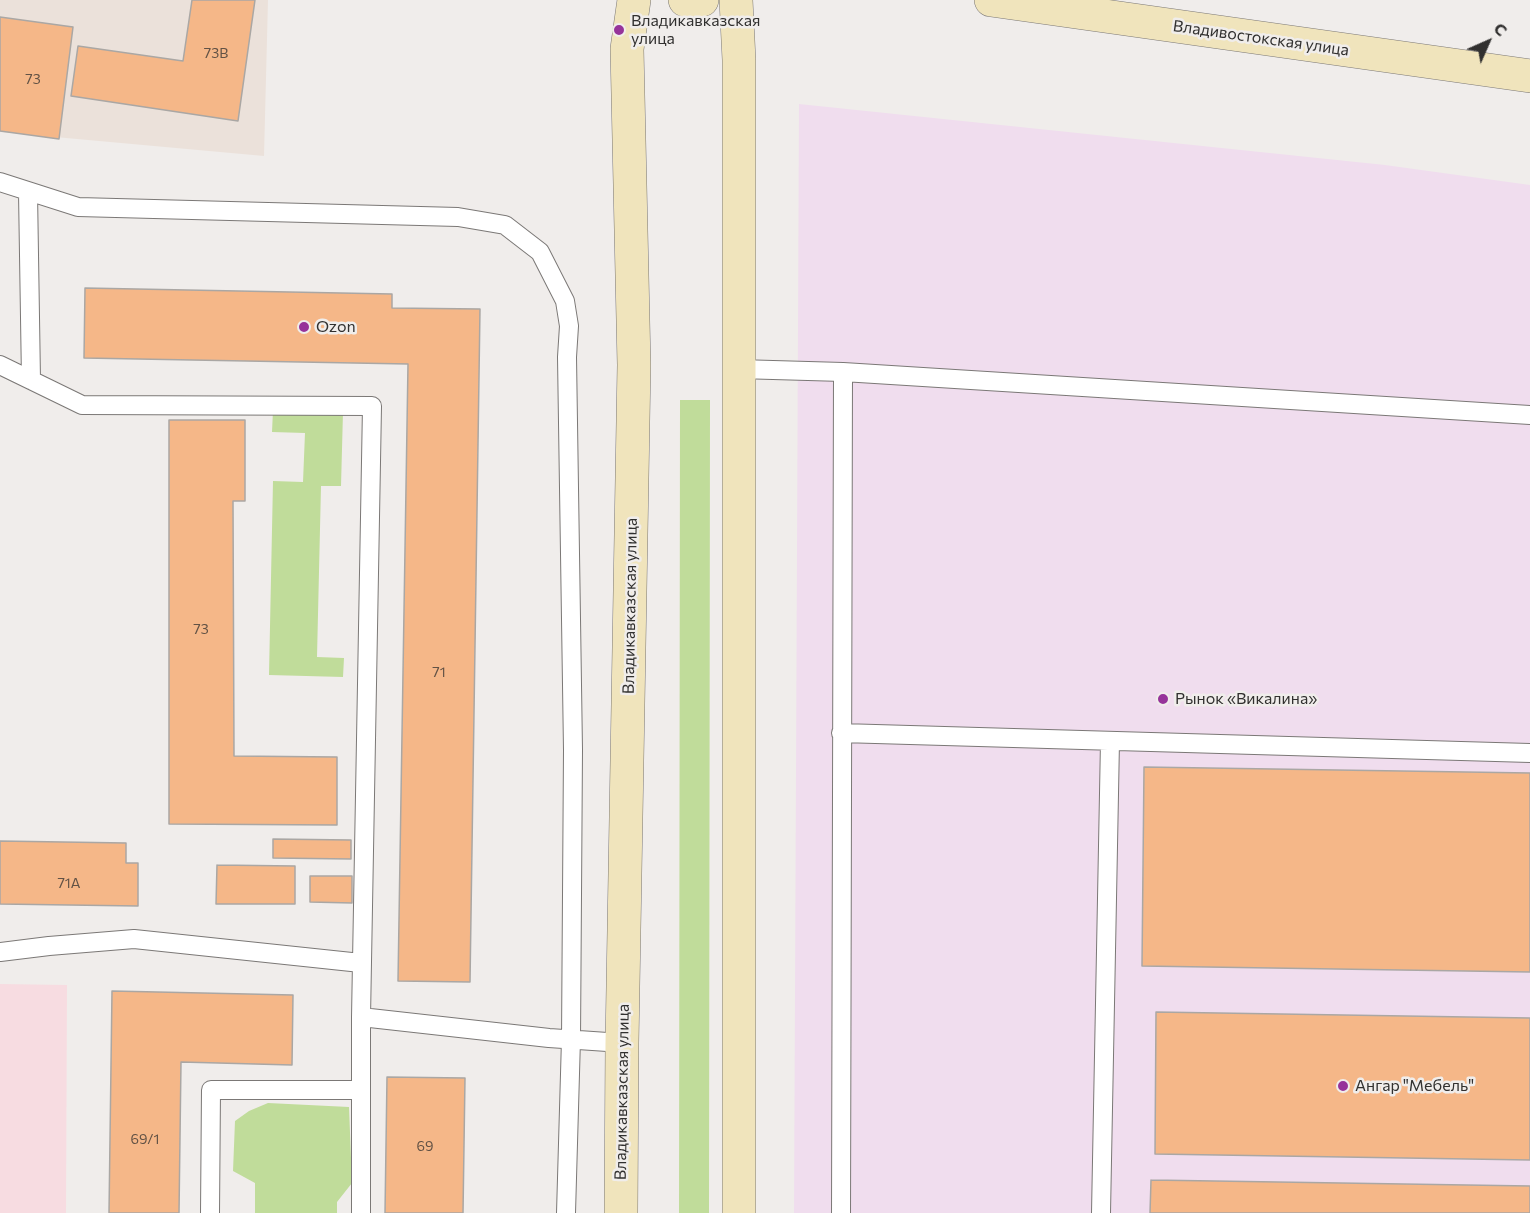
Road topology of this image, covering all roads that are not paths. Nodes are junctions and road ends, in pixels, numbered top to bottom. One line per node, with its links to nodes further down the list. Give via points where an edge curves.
1 (634, 0): 21 (main road, Владикавказская улица, via 627,49 634,365)
2 (685, 0): 3 (main road)
3 (702, 0)
4 (736, 0): 10 (main road)
5 (991, 0): 6 (main road, Владивостокская улица)
6 (1530, 76)
7 (0, 182): 8 (lane)
8 (28, 192): 12 (lane); 20 (lane, via 78,207 458,217 505,225 540,252 565,301 568,326 573,750)
9 (0, 366): 12 (lane)
10 (738, 369): 11 (lane); 27 (main road)
11 (843, 372): 13 (lane); 14 (lane)
12 (31, 380): 18 (lane, via 82,405 372,406)
13 (1530, 415)
14 (841, 734): 15 (lane); 28 (lane)
15 (1110, 741): 16 (lane); 29 (lane)
16 (1530, 753)
17 (0, 952): 18 (lane, via 134,939)
18 (361, 963): 19 (lane)
19 (361, 1017): 20 (lane); 22 (lane)
20 (571, 1039): 21 (lane); 25 (lane)
21 (622, 1043): 26 (main road, Владикавказская улица)
22 (360, 1090): 23 (lane, via 211,1090); 24 (lane)
23 (210, 1213)
24 (361, 1213)
25 (566, 1213)
26 (621, 1213)
27 (739, 1213)
28 (841, 1213)
29 (1101, 1213)

